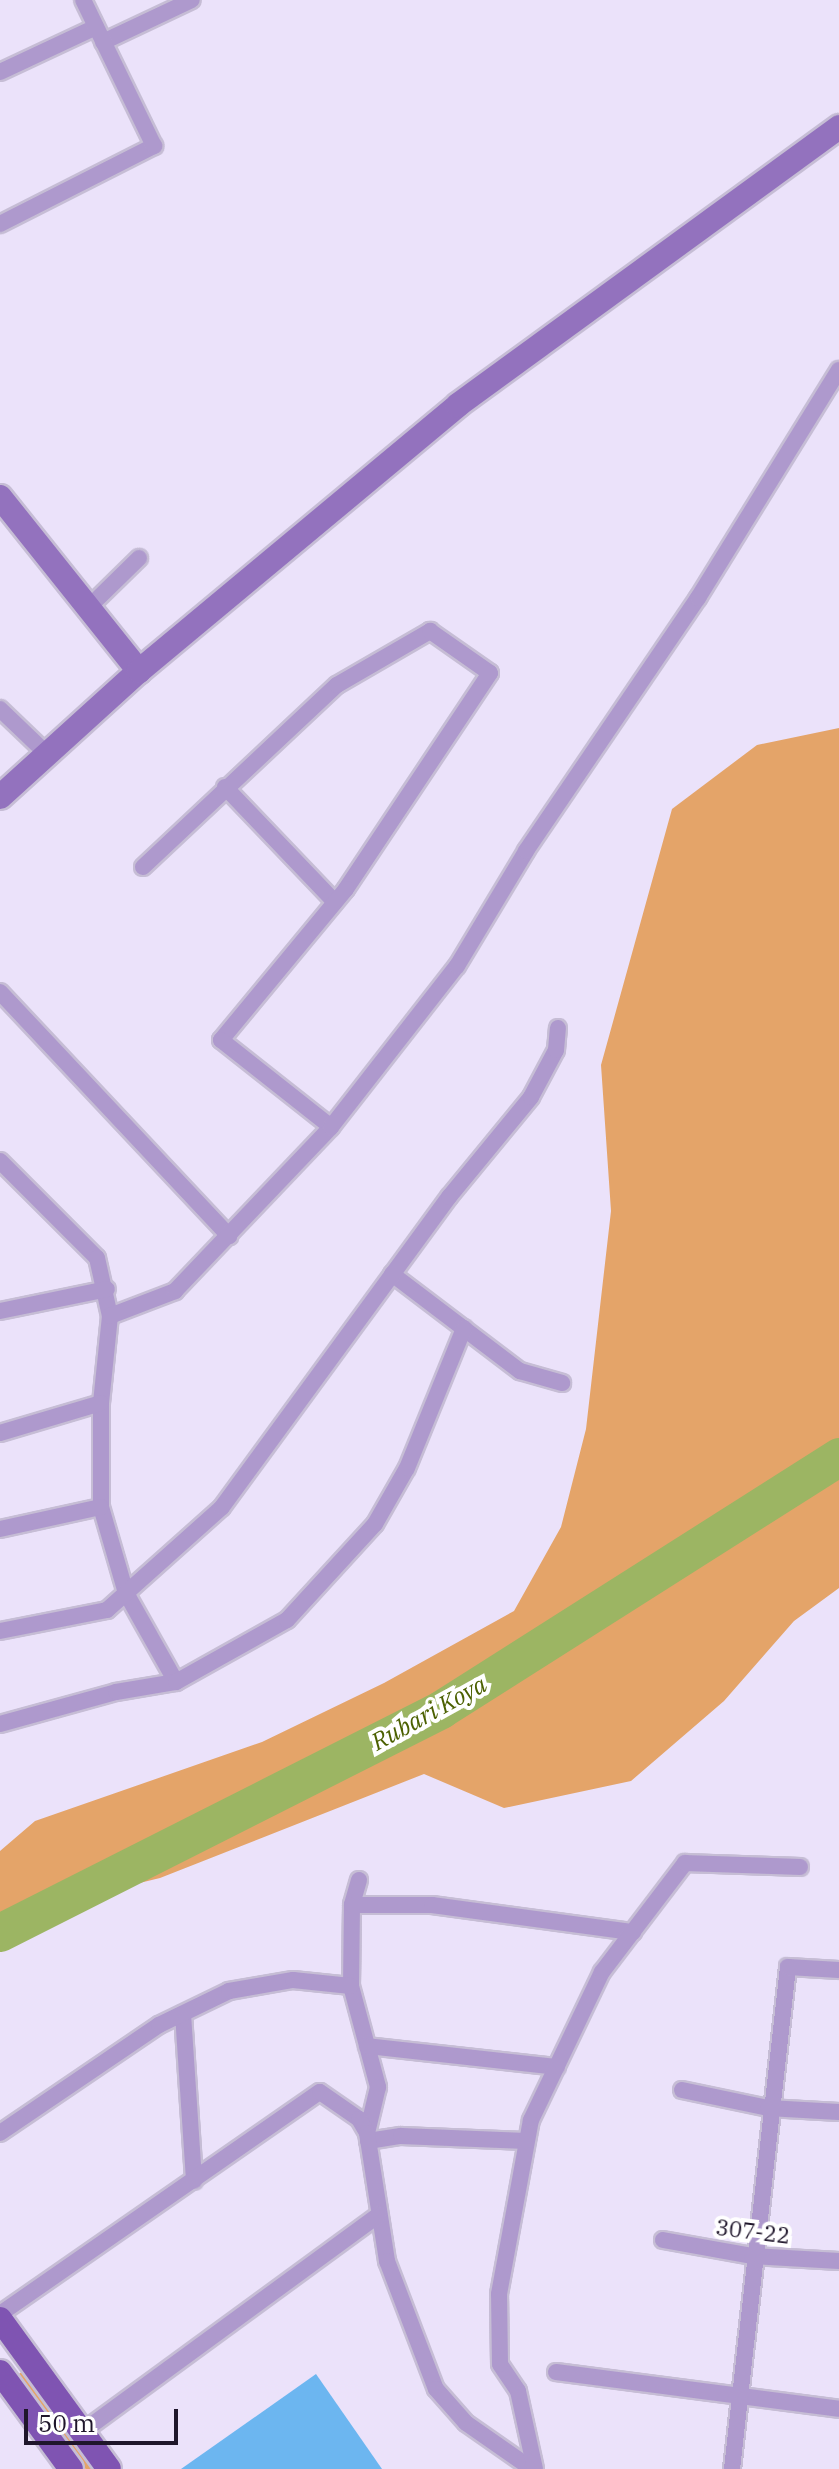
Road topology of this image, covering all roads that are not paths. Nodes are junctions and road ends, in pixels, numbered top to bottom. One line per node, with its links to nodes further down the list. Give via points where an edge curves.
1 (83, 0): 3 (street)
2 (192, 0): 3 (street)
3 (100, 35): 4 (street); 6 (street, via 154,146)
4 (0, 72)
5 (839, 127): 11 (street, via 458,405)
6 (0, 224)
7 (839, 370): 20 (street, via 715,571 526,851 457,966)
8 (0, 497): 10 (street)
9 (139, 558): 10 (street)
10 (89, 607): 11 (street)
11 (139, 671): 13 (street)
12 (0, 709): 13 (street)
13 (47, 754): 15 (street)
14 (225, 787): 16 (street); 17 (street); 17 (street, via 337,685 430,631 490,673)
15 (0, 797)
16 (143, 867)
17 (335, 902): 20 (street, via 221,1040)
18 (0, 992): 22 (street)
19 (558, 1028): 23 (street, via 556,1050 531,1097)
20 (331, 1127): 22 (street)
21 (0, 1161): 24 (street, via 97,1258)
22 (229, 1236): 26 (street, via 175,1291)
23 (392, 1274): 27 (street); 33 (street, via 222,1507)
24 (107, 1289): 25 (street); 26 (street)
25 (0, 1311)
26 (110, 1316): 29 (street)
27 (464, 1328): 28 (street, via 520,1371); 35 (street, via 407,1468 375,1524 287,1620)
28 (562, 1383)
29 (101, 1403): 30 (street); 31 (street)
30 (0, 1433)
31 (101, 1507): 32 (street); 33 (street)
32 (0, 1529)
33 (126, 1593): 34 (street, via 107,1610); 35 (street)
34 (0, 1631)
35 (176, 1682): 36 (street, via 116,1692)
36 (0, 1724)
37 (800, 1867): 40 (street, via 685,1863)
38 (359, 1880): 39 (street)
39 (352, 1905): 40 (street, via 432,1905); 42 (street)
40 (633, 1932): 45 (street, via 602,1972)
41 (839, 1970): 47 (street, via 788,1967)
42 (351, 1986): 43 (street, via 293,1980 229,1991); 44 (street)
43 (183, 2014): 49 (street, via 85,2072); 52 (street)
44 (367, 2046): 45 (street); 50 (street, via 378,2087)
45 (557, 2067): 51 (street)
46 (682, 2090): 47 (street)
47 (768, 2108): 48 (street); 55 (street)
48 (839, 2112)
49 (0, 2133)
50 (368, 2137): 51 (street); 52 (street, via 359,2119 320,2092 303,2098); 53 (street)
51 (526, 2141): 66 (street, via 499,2294 500,2364 518,2391)
52 (194, 2181): 57 (street)
53 (379, 2215): 63 (street); 66 (street, via 387,2261 436,2389 466,2423)
54 (663, 2240): 55 (street, 307-22)
55 (752, 2256): 56 (street, 307-22); 61 (street)
56 (839, 2261)
57 (0, 2316): 58 (main road)
58 (8, 2347): 63 (main road)
59 (0, 2372): 64 (main road)
60 (556, 2372): 61 (street)
61 (738, 2399): 62 (street); 67 (street)
62 (839, 2409)
63 (82, 2432): 65 (main road)
64 (71, 2469)
65 (109, 2469)
66 (534, 2469)
67 (732, 2469)

